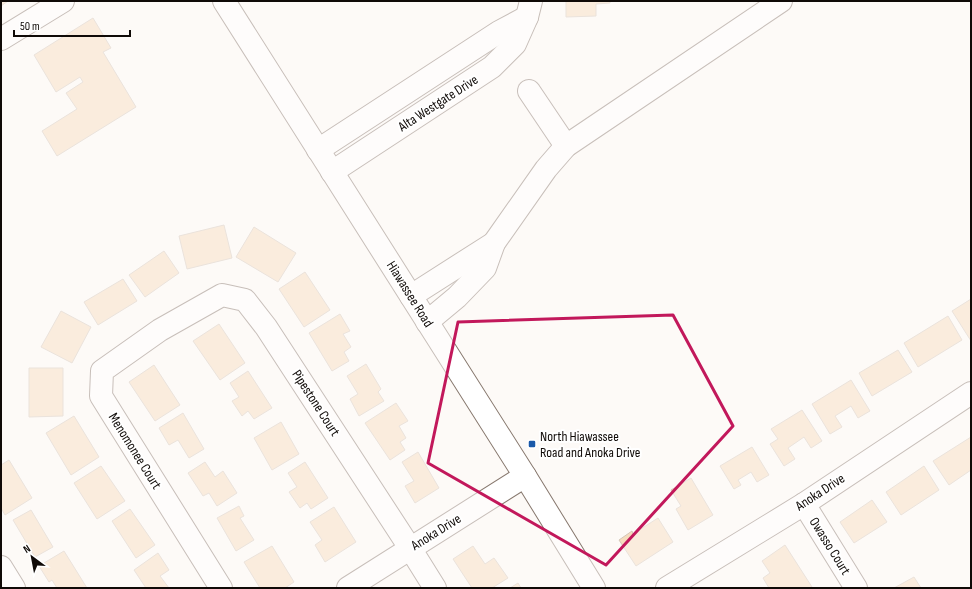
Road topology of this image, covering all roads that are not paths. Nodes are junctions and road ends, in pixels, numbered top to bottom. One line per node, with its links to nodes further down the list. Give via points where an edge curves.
1 (63, 1): 5 (street)
2 (224, 1): 8 (street, Hiawassee Road)
3 (776, 2): 7 (street)
4 (529, 9): 8 (street, Alta Westgate Drive, via 499,32); 9 (street, Alta Westgate Drive, via 515,44 492,67)
5 (1, 39)
6 (529, 91): 7 (street)
7 (566, 146): 10 (street, via 546,169)
8 (318, 150): 9 (street, Hiawassee Road)
9 (332, 172): 11 (street, Hiawassee Road)
10 (494, 243): 11 (street); 12 (street, via 485,268 457,297)
11 (411, 296): 12 (street, Hiawassee Road)
12 (427, 322): 15 (street, Hiawassee Road)
13 (160, 330): 17 (street, Pipestone Court, via 222,294 245,300 266,326); 20 (street, Menomonee Court, via 102,371 101,396)
14 (971, 393): 16 (street, Anoka Drive)
15 (524, 476): 17 (street, Anoka Drive); 23 (street, Hiawassee Road)
16 (804, 504): 24 (street, Anoka Drive); 25 (street, Owasso Court)
17 (410, 548): 21 (street, Anoka Drive); 22 (street, Pipestone Court)
18 (1, 568): 19 (street)
19 (14, 588)
20 (221, 588)
21 (348, 588)
22 (435, 588)
23 (594, 588)
24 (667, 588)
25 (856, 588)

